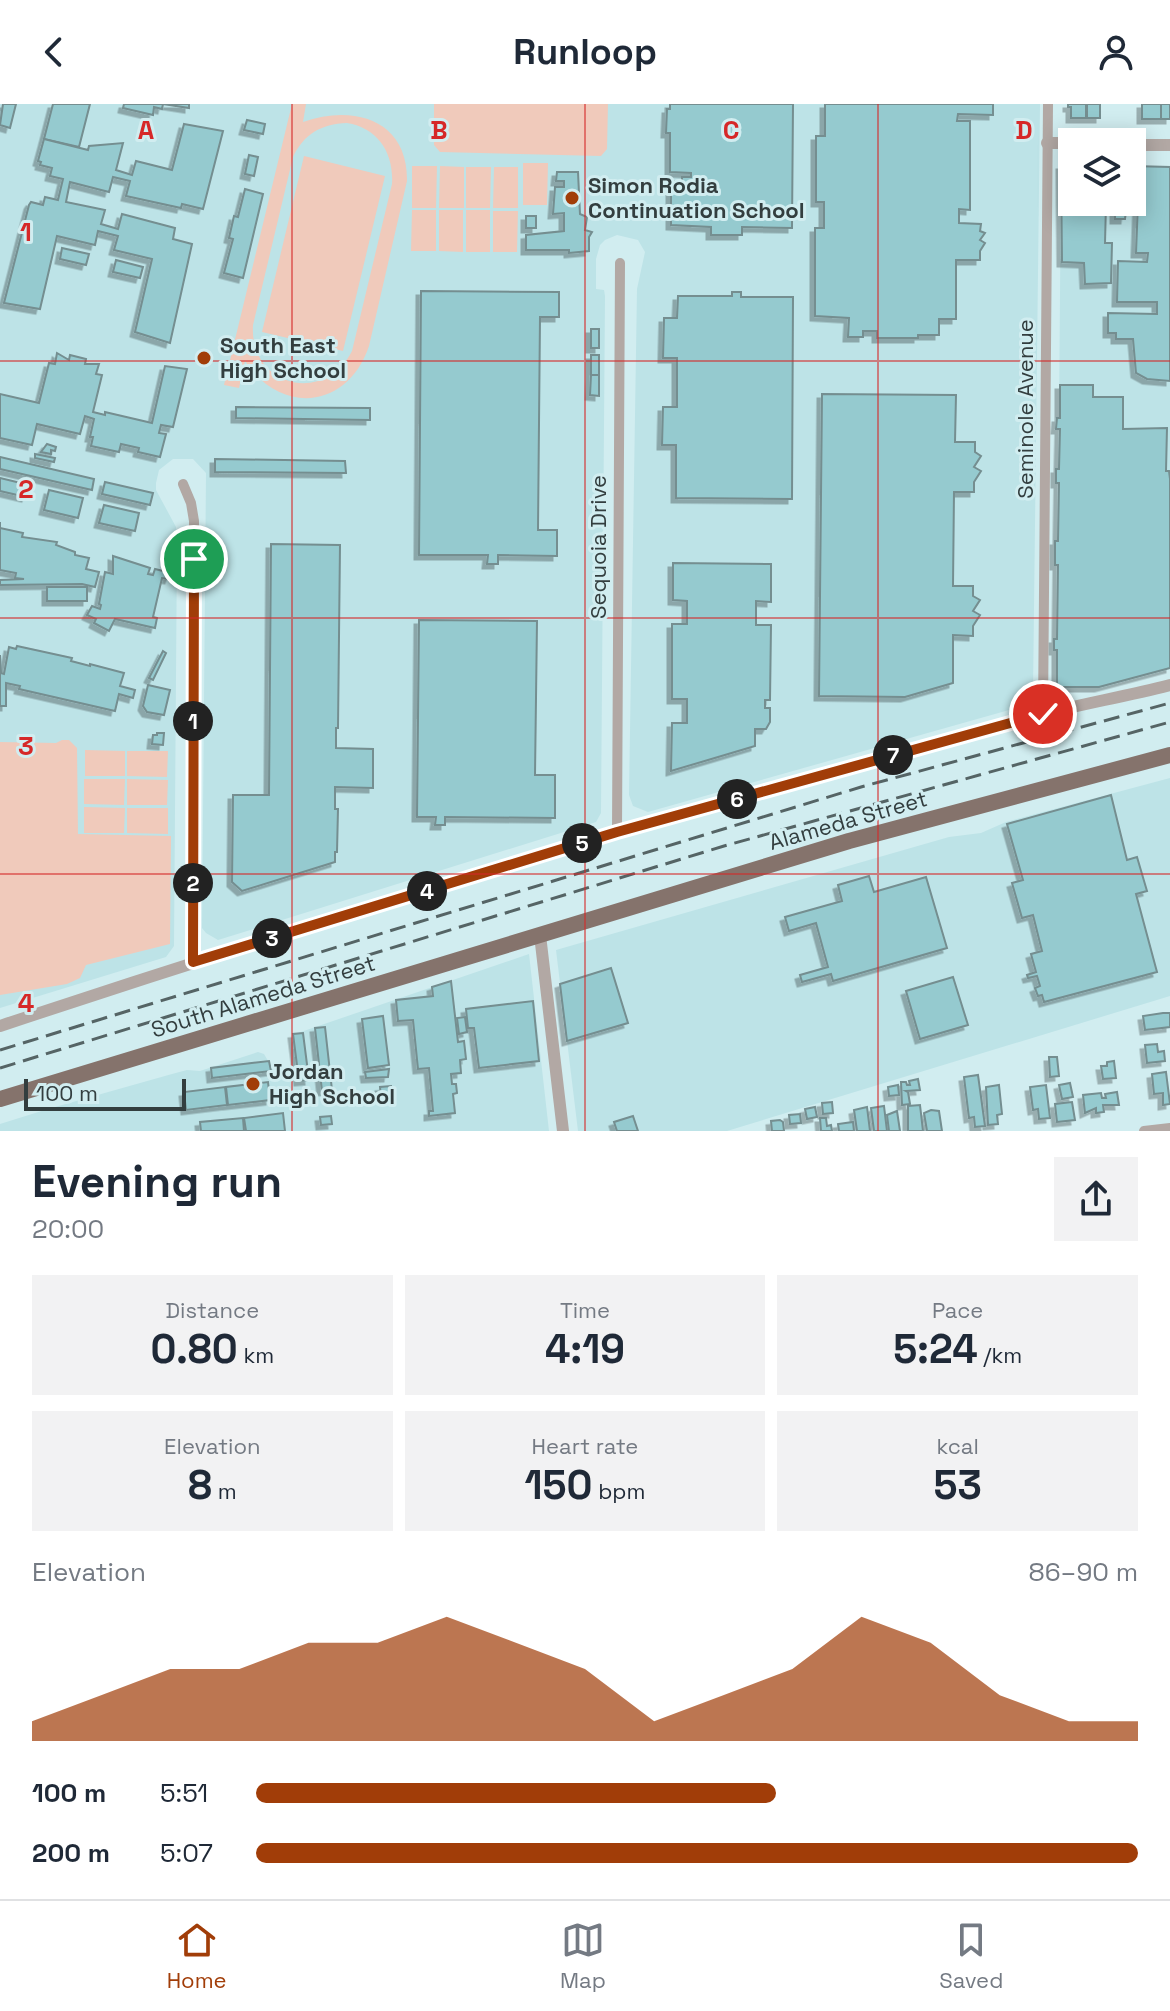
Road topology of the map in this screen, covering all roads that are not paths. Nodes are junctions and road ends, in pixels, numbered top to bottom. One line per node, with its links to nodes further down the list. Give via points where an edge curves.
1 (1048, 104): 2 (street, Seminole Avenue)
2 (1047, 143): 3 (street); 9 (street, Seminole Avenue)
3 (1058, 143)
4 (1146, 145): 5 (street)
5 (1170, 145)
6 (620, 263): 11 (street, Sequoia Drive)
7 (183, 484): 13 (street, via 194,521)
8 (1170, 685): 9 (street)
9 (1043, 714): 11 (street)
10 (1170, 755): 12 (main road, Alameda Street, via 849,841)
11 (617, 832): 13 (street)
12 (540, 935): 15 (main road, South Alameda Street); 17 (street)
13 (193, 962): 14 (street)
14 (0, 1026)
15 (0, 1099)
16 (1170, 1128): 18 (street)
17 (563, 1131)
18 (1144, 1131)

